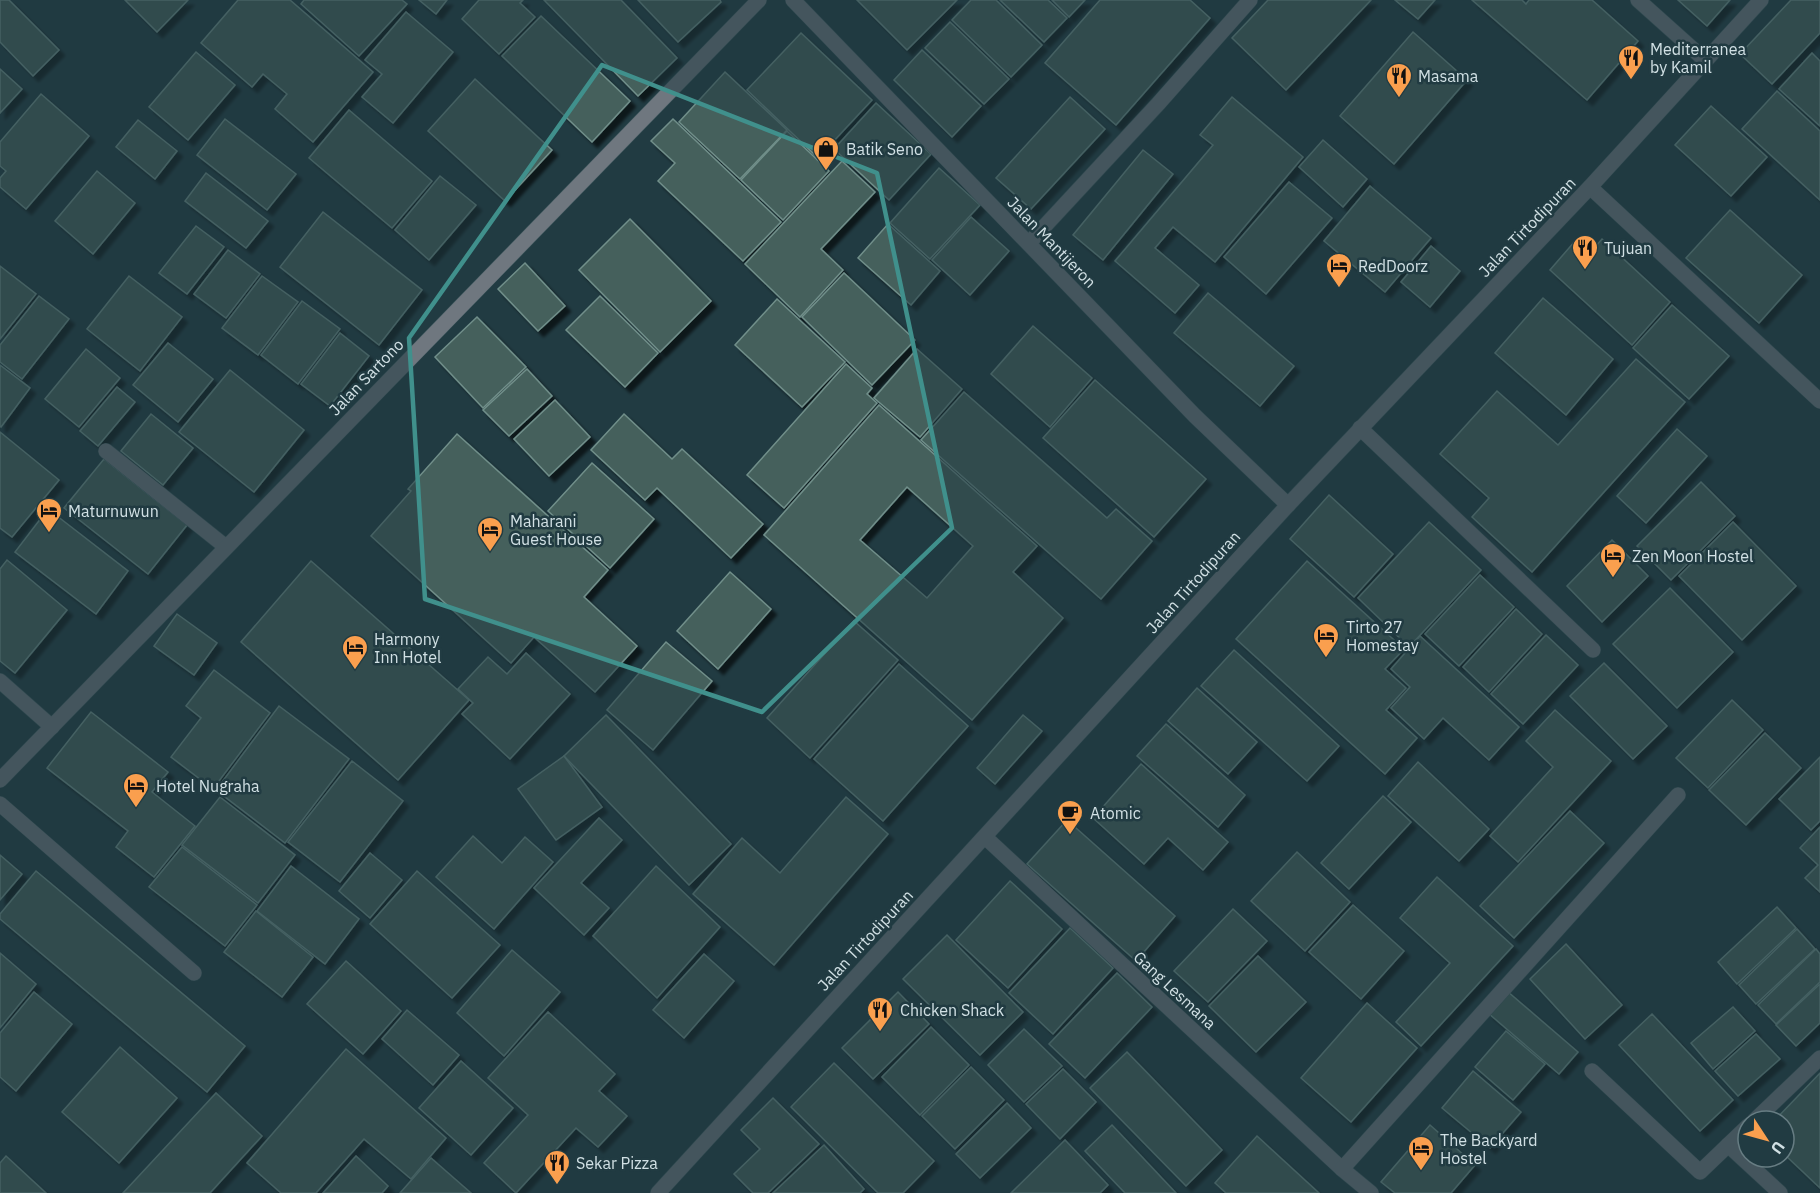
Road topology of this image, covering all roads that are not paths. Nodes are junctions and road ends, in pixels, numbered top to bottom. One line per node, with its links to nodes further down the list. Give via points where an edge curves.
1 (759, 0): 13 (street, Jalan Sartono)
2 (793, 0): 8 (street, Jalan Mantijeron)
3 (1250, 0): 8 (street)
4 (1638, 0): 6 (street)
5 (1761, 0): 6 (street, Jalan Tirtodipuran)
6 (1705, 60): 7 (street, Jalan Tirtodipuran)
7 (1590, 187): 9 (street); 10 (street, Jalan Tirtodipuran)
8 (1029, 243): 12 (street, Jalan Mantijeron, via 1195,416)
9 (1820, 401)
10 (1360, 428): 12 (street, Jalan Tirtodipuran); 14 (street)
11 (106, 452): 13 (street)
12 (1288, 505): 20 (street, Jalan Tirtodipuran)
13 (226, 547): 16 (street, Jalan Sartono)
14 (1593, 650)
15 (0, 681): 16 (street)
16 (52, 727): 17 (street, Jalan Sartono)
17 (0, 780)
18 (1678, 795): 27 (street)
19 (0, 804): 21 (street)
20 (985, 837): 27 (street, Gang Lesmana); 28 (street, Jalan Tirtodipuran)
21 (194, 973)
22 (1820, 1058): 24 (street)
23 (1592, 1071): 26 (street, via 1700,1172)
24 (1767, 1109)
25 (1736, 1137): 26 (street)
26 (1728, 1145): 30 (street)
27 (1342, 1169): 29 (street, Gang Lesmana)
28 (658, 1193)
29 (1371, 1193)
30 (1780, 1193)

